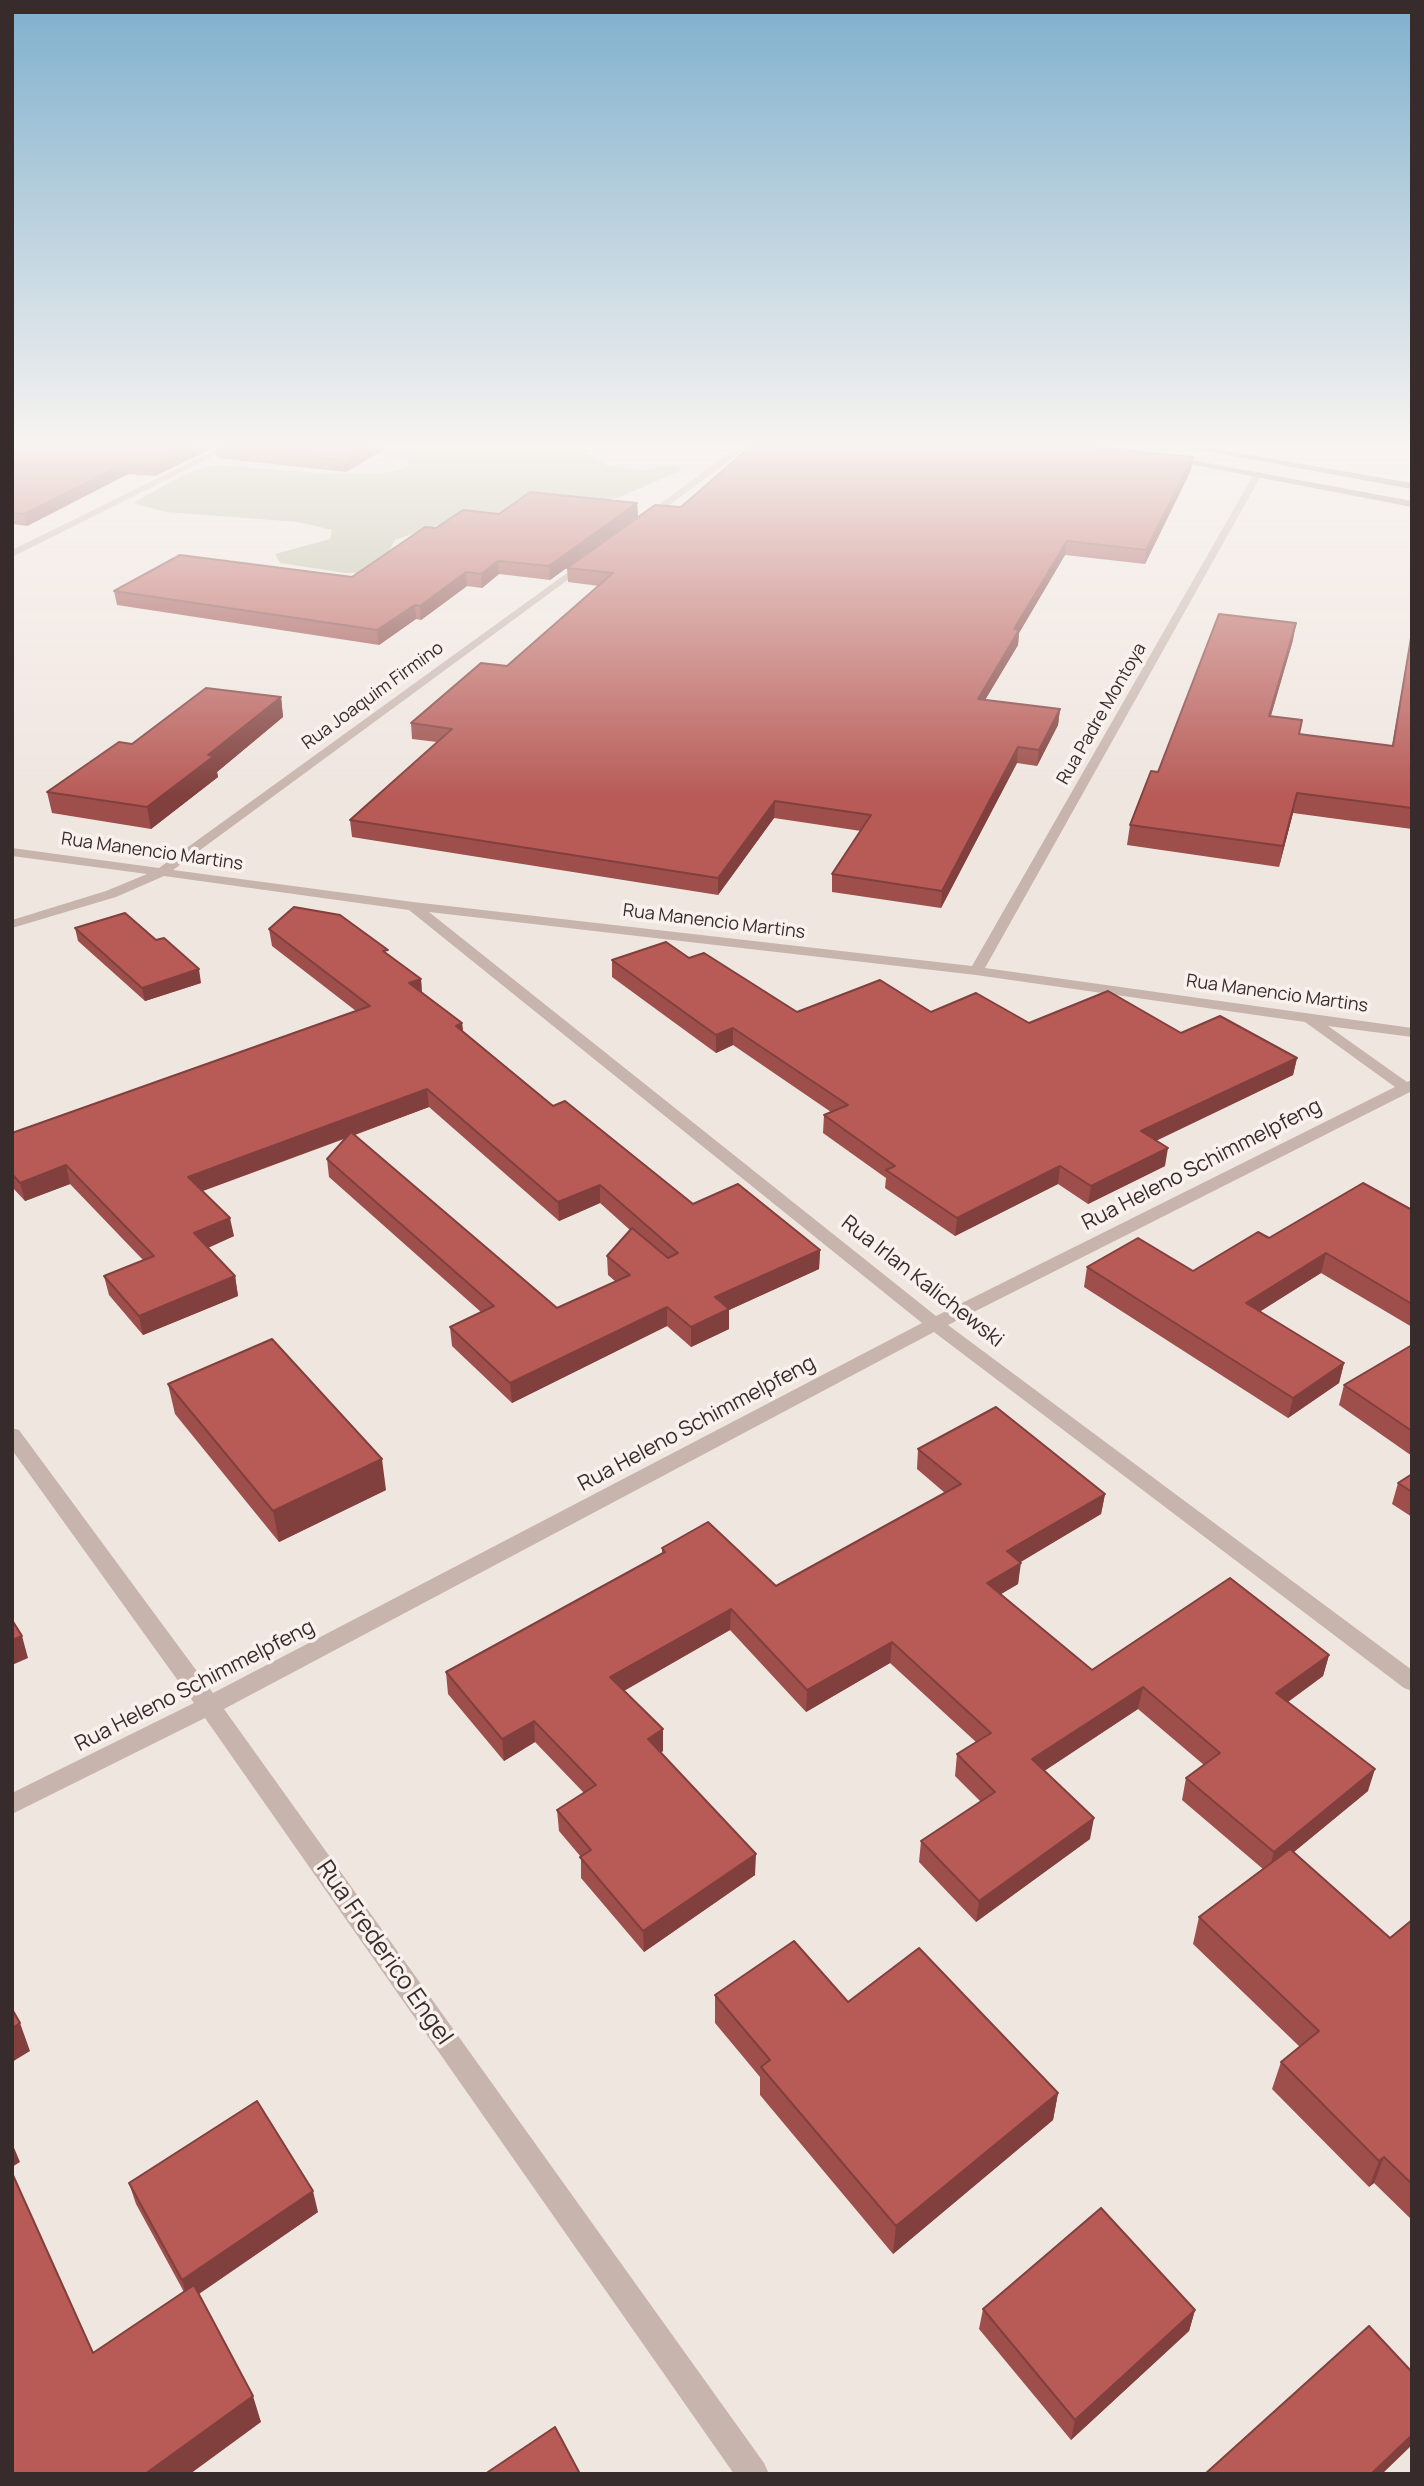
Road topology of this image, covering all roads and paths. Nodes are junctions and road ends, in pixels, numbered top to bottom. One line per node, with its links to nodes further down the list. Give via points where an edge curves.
1 (585, 563): 4 (street, Rua Joaquim Firmino)
2 (1207, 563): 7 (street, Rua Padre Montoya)
3 (12, 852): 4 (street, Rua Manencio Martins)
4 (159, 874): 5 (street, Rua Manencio Martins); 6 (street, Rua Joaquim Firmino)
5 (413, 906): 7 (street, Rua Manencio Martins); 11 (street, Rua Irlan Kalichewski)
6 (12, 924)
7 (976, 971): 8 (street, Rua Manencio Martins)
8 (1307, 1018): 9 (street, Rua Manencio Martins); 10 (street, Rua Heleno Schimmelpfeng)
9 (1412, 1033)
10 (1409, 1087): 11 (street, Rua Heleno Schimmelpfeng)
11 (935, 1324): 13 (street, Rua Irlan Kalichewski); 14 (street, Rua Heleno Schimmelpfeng)
12 (12, 1435): 14 (street, Rua Frederico Engel)
13 (1412, 1682)
14 (209, 1706): 15 (street, Rua Heleno Schimmelpfeng); 16 (street, Rua Frederico Engel)
15 (12, 1804)
16 (753, 2474)

